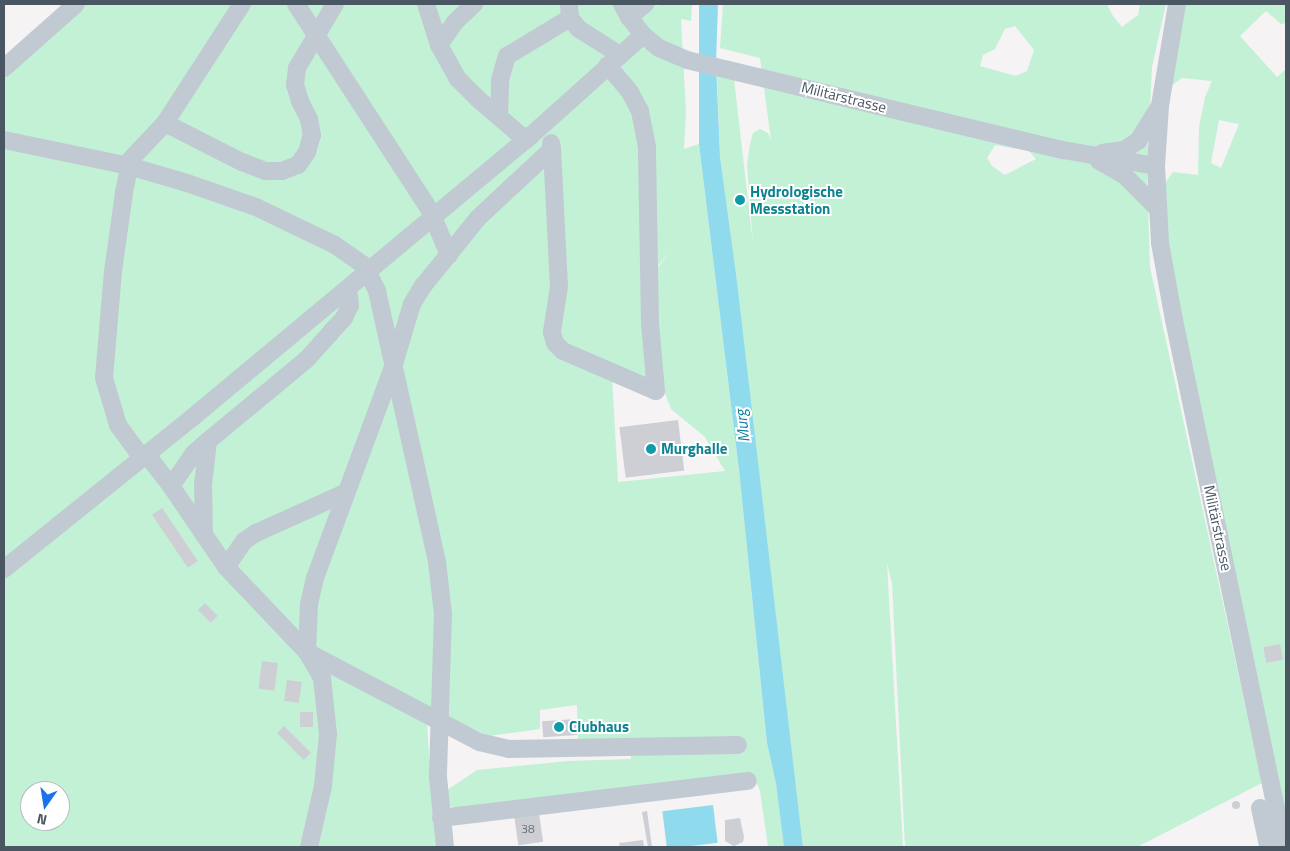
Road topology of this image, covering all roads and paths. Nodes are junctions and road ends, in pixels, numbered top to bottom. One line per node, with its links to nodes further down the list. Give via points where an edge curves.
1 (76, 4): 15 (street)
2 (242, 4): 18 (street)
3 (296, 4): 11 (street)
4 (335, 4): 11 (street)
5 (426, 4): 13 (street)
6 (474, 4): 13 (street, via 455,22)
7 (645, 4): 9 (street)
8 (1177, 4): 16 (street, Militärstrasse)
9 (625, 10): 12 (street, Militärstrasse)
10 (569, 11): 14 (street, via 578,29); 17 (street, via 507,56 500,80)
11 (316, 35): 18 (street, via 297,68 295,85 312,135 308,152 298,165 282,171 266,171); 27 (street)
12 (643, 35): 14 (street); 23 (street, Militärstrasse, via 659,48 687,60)
13 (439, 45): 17 (street, via 457,78)
14 (613, 60): 19 (street); 22 (street, via 640,111 647,147 650,324 656,391 563,351 555,343 552,332 559,286)
15 (4, 68)
16 (1160, 106): 23 (street, Militärstrasse, via 1138,142 1124,150); 25 (street, Militärstrasse)
17 (500, 116): 21 (street)
18 (165, 123): 24 (street, via 131,159)
19 (543, 126): 21 (street); 22 (street)
20 (4, 140): 24 (street)
21 (526, 140): 27 (street)
22 (552, 149): 28 (street, via 492,203)
23 (1088, 155): 25 (street, Militärstrasse); 26 (street, Militärstrasse, via 1124,175)
24 (129, 166): 29 (street, via 256,208 353,256); 33 (street, via 113,272 104,378 118,424 137,451)
25 (1156, 166): 26 (street, Militärstrasse)
26 (1157, 208): 48 (street, Militärstrasse, via 1176,330)
27 (433, 217): 28 (street); 29 (street)
28 (449, 255): 31 (street, via 412,304)
29 (368, 272): 30 (street); 31 (street, via 377,291)
30 (345, 291): 32 (street, via 350,305 344,318 307,359); 33 (street)
31 (394, 364): 35 (street); 40 (street, via 438,562 443,614)
32 (208, 441): 34 (street, via 193,454); 36 (street, via 203,485)
33 (144, 455): 34 (street); 38 (street)
34 (171, 486): 36 (street)
35 (346, 493): 37 (street, via 256,533 244,541); 39 (street, via 313,586)
36 (204, 535): 37 (street)
37 (226, 567): 39 (street)
38 (4, 569)
39 (307, 652): 40 (street); 45 (street, via 322,678 328,734 323,786)
40 (438, 719): 41 (street, via 479,742 509,749); 44 (street)
41 (738, 745)
42 (748, 781): 44 (street)
43 (1260, 808): 47 (street)
44 (441, 818): 46 (street)
45 (309, 847)
46 (445, 847)
47 (1268, 847)
48 (1284, 847)

